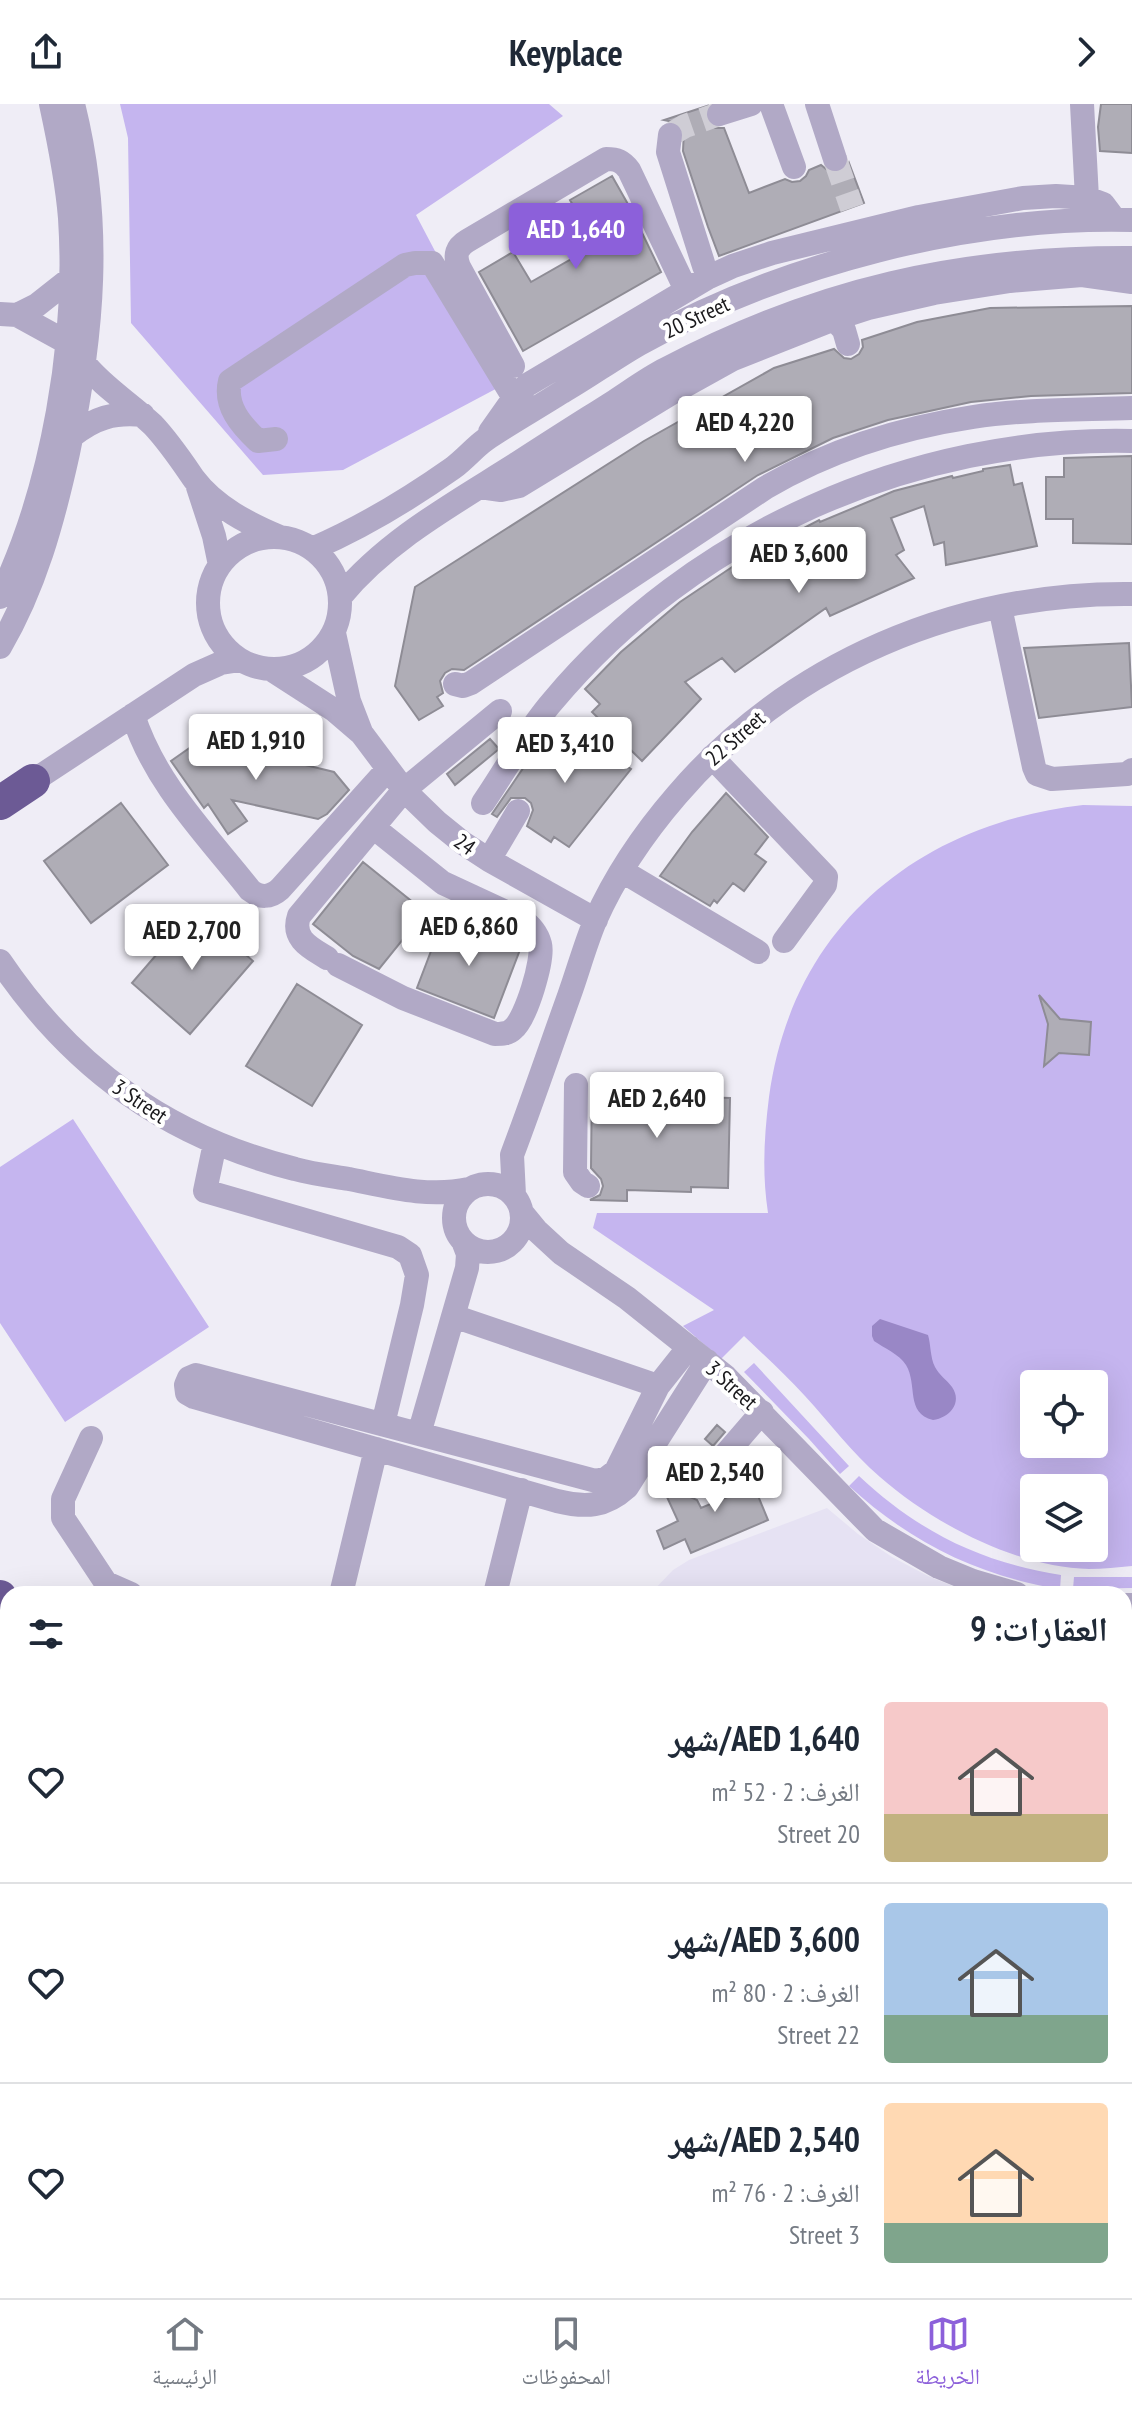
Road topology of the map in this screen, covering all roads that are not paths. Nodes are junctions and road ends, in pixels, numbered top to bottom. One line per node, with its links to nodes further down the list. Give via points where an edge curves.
1 (51, 104): 15 (street, via 70,215)
2 (73, 104): 22 (street, via 91,216 93,277)
3 (751, 104): 7 (street)
4 (771, 104): 10 (street)
5 (817, 104): 9 (street)
6 (1082, 104): 11 (street)
7 (719, 114)
8 (670, 135): 14 (street, via 668,152)
9 (835, 159)
10 (794, 167)
11 (1087, 198): 12 (street); 14 (street, via 1023,198 857,219)
12 (1124, 220): 29 (street, 20 Street, via 1010,226 938,238 855,256 781,280 637,345)
13 (1132, 258): 32 (street, 20 Street, via 1000,263 930,274 792,312 663,371)
14 (709, 277): 17 (street)
15 (70, 279): 18 (street, via 37,305); 20 (street)
16 (1132, 282): 19 (street, via 1082,275 1010,281 934,293)
17 (686, 290): 23 (street, via 629,170 606,159 467,241 457,252 459,267); 24 (street)
18 (9, 314): 20 (street)
19 (834, 319): 21 (street); 32 (street, via 733,359 519,486)
20 (68, 343): 37 (street, via 52,439 32,514)
21 (848, 344)
22 (84, 363): 26 (street); 27 (street)
23 (513, 366)
24 (514, 398): 28 (street, via 432,263 415,263 230,381 231,407 245,429 258,441); 29 (street)
25 (1132, 408): 44 (street, via 974,417 868,442 812,462 471,683)
26 (143, 415): 27 (street, via 105,416); 31 (street)
27 (72, 436): 41 (street, via 53,522 23,604)
28 (276, 439)
29 (483, 441): 34 (street, 20 Street, via 455,466 379,515)
30 (1132, 441): 54 (street, via 967,456 844,492 767,528 632,619 551,703)
31 (196, 481): 33 (street, via 250,524); 35 (street)
32 (480, 487): 38 (street, 20 Street, via 375,559)
33 (282, 537): 34 (street); 35 (street, via 237,548)
34 (312, 549): 38 (street, via 331,570)
35 (220, 565): 42 (street, via 207,606 223,646)
36 (1132, 594): 39 (street, 22 Street)
37 (0, 597)
38 (340, 597): 40 (street)
39 (1000, 607): 48 (street, 22 Street, via 922,627 849,658 780,700); 50 (street, via 1037,774 1052,779)
40 (334, 633): 43 (street, via 318,653 297,666); 47 (street, 24)
41 (0, 647)
42 (240, 660): 43 (street); 46 (street, via 194,675)
43 (272, 670): 47 (street, 24)
44 (455, 684)
45 (500, 711): 52 (street)
46 (133, 715): 49 (street, via 155,769 259,896 280,889); 51 (street)
47 (362, 734): 49 (street, 24)
48 (712, 757): 59 (street, 22 Street, via 663,811); 62 (street, via 826,877)
49 (387, 770): 52 (street, 24)
50 (1132, 770)
51 (33, 781): 53 (highway); 56 (street)
52 (404, 790): 57 (street); 58 (street, 24)
53 (0, 803)
54 (483, 803)
55 (518, 811): 58 (street)
56 (0, 819)
57 (373, 827): 60 (street); 60 (street, via 296,922 302,941 403,998 495,1034 511,1032 521,1019 539,967 541,945 521,919)
58 (480, 854): 60 (street); 61 (street, 24)
59 (622, 871): 61 (street, 22 Street); 63 (street)
60 (447, 885)
61 (596, 920): 65 (street, 22 Street)
62 (784, 941)
63 (758, 952)
64 (0, 961): 66 (street, 3 Street, via 46,1022 85,1062 129,1096)
65 (539, 1081): 67 (street, 22 Street); 68 (street, via 582,1086 575,1172)
66 (215, 1143): 70 (street, 3 Street, via 297,1170); 76 (street, via 205,1191 398,1247 416,1268)
67 (512, 1155): 69 (street, 22 Street); 71 (street, 22 Street)
68 (588, 1186)
69 (474, 1187): 70 (street, 3 Street); 71 (street, via 498,1185); 72 (street, via 456,1206)
70 (418, 1193): 72 (street, 3 Street)
71 (518, 1204): 74 (street, via 520,1231); 75 (street, 3 Street)
72 (454, 1217): 73 (street)
73 (463, 1241): 74 (street, via 477,1250); 77 (street, via 468,1261)
74 (501, 1249): 75 (street, 3 Street, via 541,1247); 77 (street, via 475,1269)
75 (561, 1253): 78 (street, 3 Street)
76 (412, 1305): 77 (street); 81 (street)
77 (456, 1317): 79 (street); 82 (street)
78 (698, 1354): 79 (street); 80 (street, 3 Street); 87 (street, via 627,1487 616,1497 587,1506)
79 (658, 1386): 82 (street, via 616,1471 596,1481)
80 (762, 1412): 86 (street); 91 (street, 3 Street, via 875,1530 939,1567)
81 (383, 1424): 82 (street); 84 (street, via 196,1375 186,1385 194,1397)
82 (426, 1436): 85 (street)
83 (91, 1438): 88 (street, via 63,1499 63,1518)
84 (376, 1449): 85 (street); 89 (street)
85 (421, 1462): 87 (street)
86 (699, 1485)
87 (521, 1490): 90 (street)
88 (113, 1586)
89 (343, 1586)
90 (497, 1586)
91 (990, 1586)

